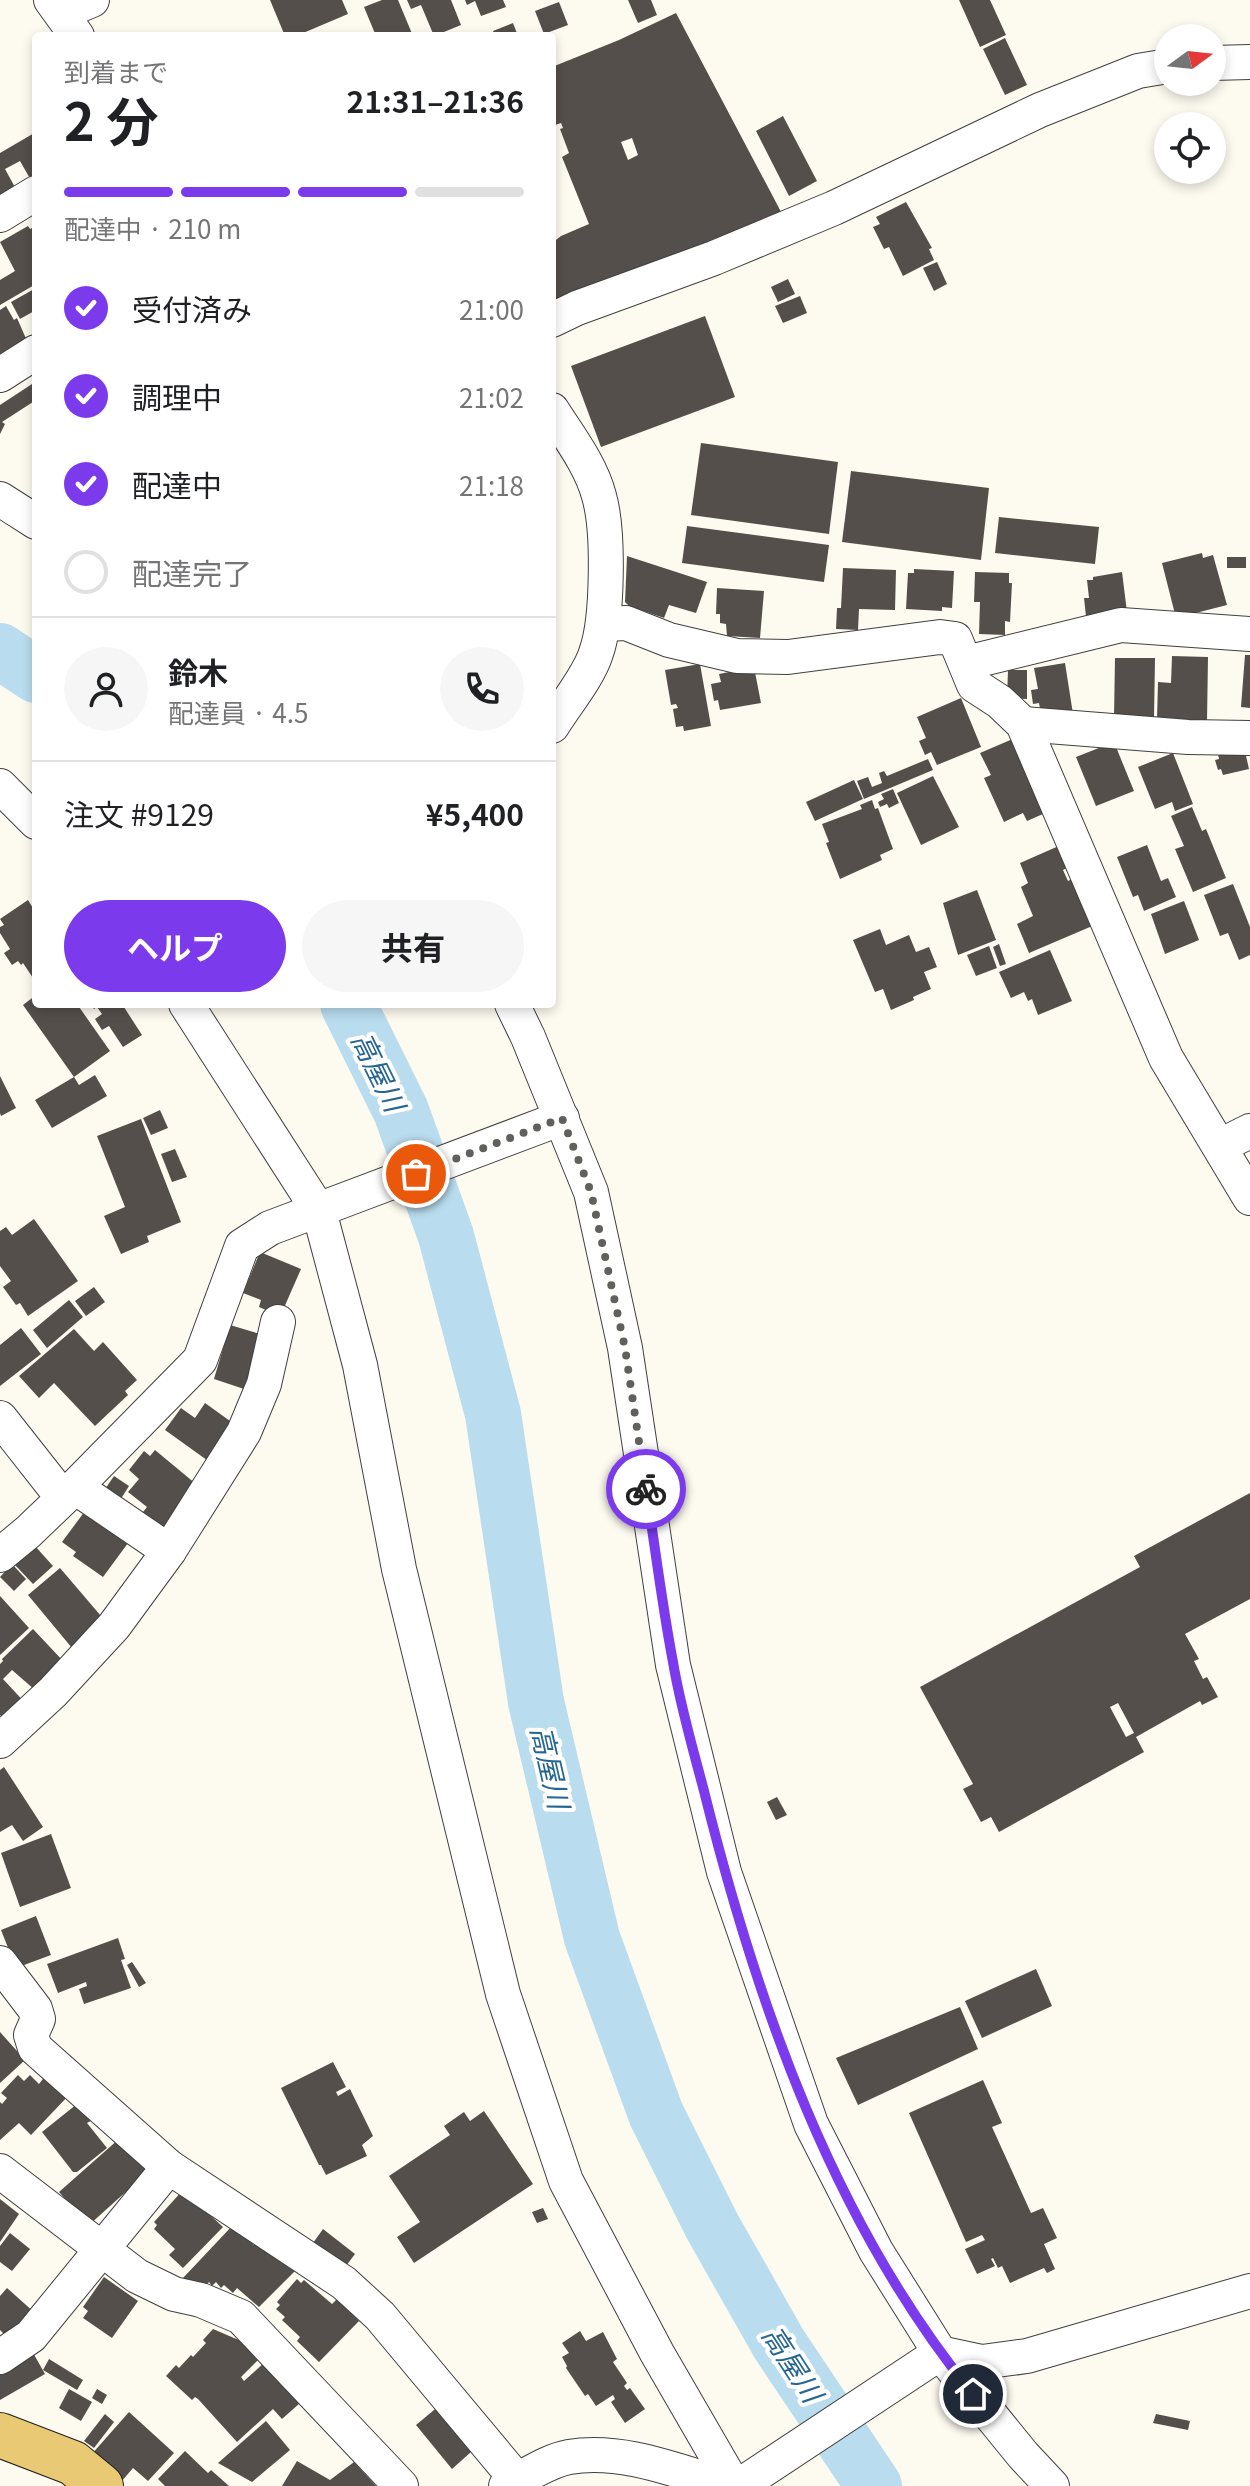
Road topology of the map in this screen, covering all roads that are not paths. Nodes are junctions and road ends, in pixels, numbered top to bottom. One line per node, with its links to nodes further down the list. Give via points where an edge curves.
1 (92, 0): 2 (street)
2 (63, 16)
3 (1250, 62): 4 (street)
4 (1226, 63)
5 (1154, 68): 8 (street, via 1040,110 834,208)
6 (32, 195): 7 (street)
7 (0, 215)
8 (556, 318)
9 (32, 355): 10 (street)
10 (0, 375)
11 (556, 416): 14 (street, via 599,494)
12 (0, 499): 13 (street)
13 (32, 519)
14 (604, 624): 16 (street, via 626,623 669,640 737,656 788,657 940,637 955,639); 17 (street, via 596,656)
15 (1250, 634): 16 (street, via 1121,625)
16 (966, 663): 18 (street, via 974,685)
17 (556, 720)
18 (1023, 724): 19 (street); 26 (street, via 1166,1058)
19 (1250, 738)
20 (0, 786): 21 (street)
21 (32, 818)
22 (189, 1008): 28 (street)
23 (514, 1008): 24 (street)
24 (559, 1120): 28 (street); 40 (street, via 591,1192 607,1263 673,1665 724,1872 811,2124)
25 (1250, 1131): 26 (street)
26 (1220, 1146): 27 (street)
27 (1250, 1198)
28 (325, 1208): 31 (street, via 270,1228 242,1246 200,1360); 44 (street, via 399,1569 503,1994 566,2181 657,2353)
29 (278, 1322): 32 (street, via 264,1384 244,1432)
30 (0, 1418): 31 (street)
31 (69, 1493): 32 (street); 33 (street)
32 (169, 1551): 34 (street, via 114,1626)
33 (0, 1555)
34 (0, 1741)
35 (0, 1963): 36 (street, via 35,2009 35,2048)
36 (169, 2167): 38 (street); 43 (street, via 344,2283)
37 (0, 2171): 38 (street)
38 (101, 2249): 41 (street, via 31,2336); 46 (street, via 137,2276 174,2294 241,2317)
39 (1250, 2291): 40 (street, via 1027,2356 982,2362)
40 (936, 2356): 44 (street); 47 (street)
41 (0, 2357)
42 (0, 2435): 45 (main road, via 73,2463)
43 (528, 2480): 44 (street, via 566,2457 597,2455)
44 (737, 2485)
45 (101, 2486)
46 (401, 2486)
47 (1052, 2486)

